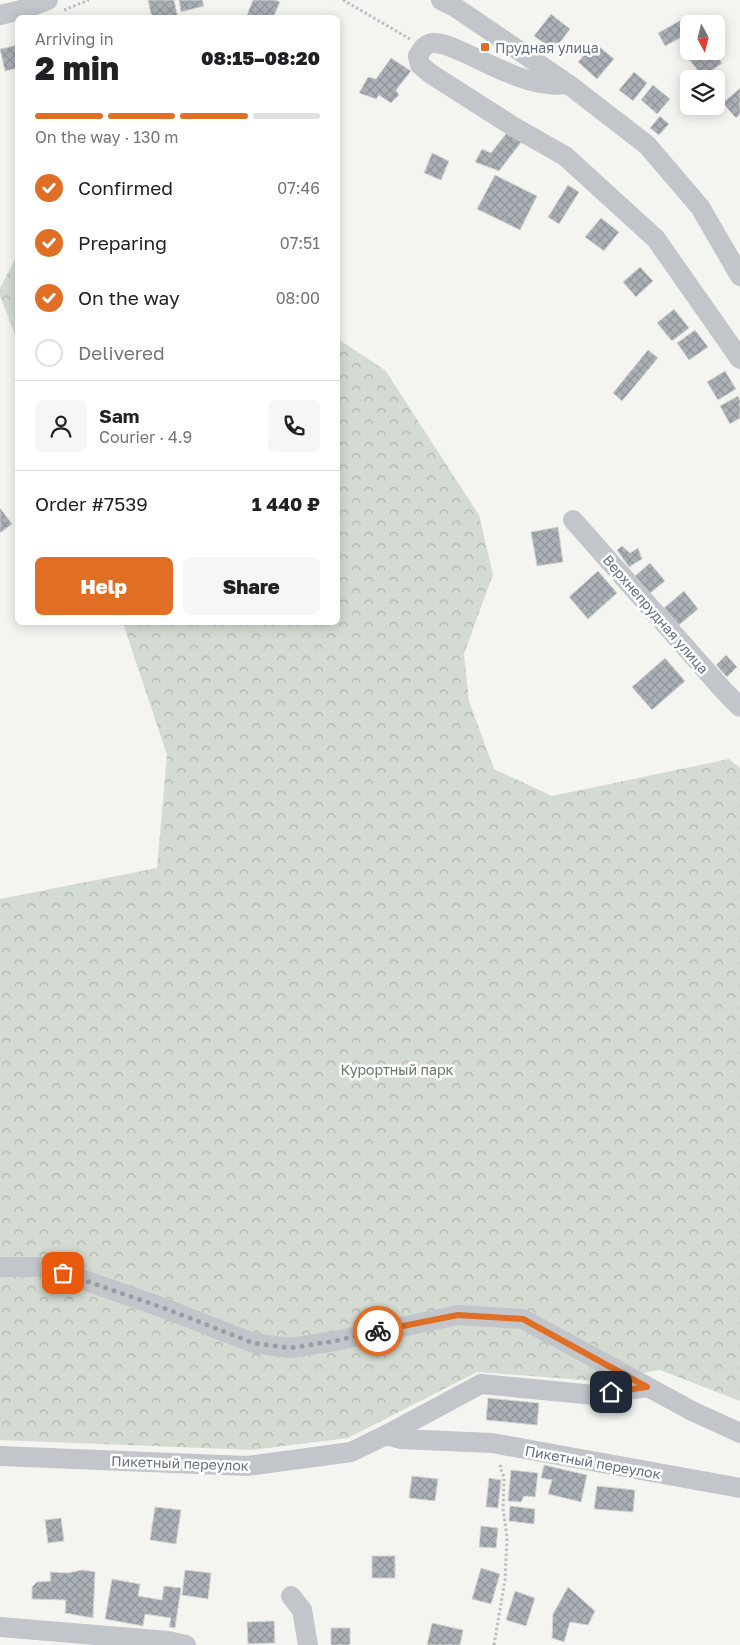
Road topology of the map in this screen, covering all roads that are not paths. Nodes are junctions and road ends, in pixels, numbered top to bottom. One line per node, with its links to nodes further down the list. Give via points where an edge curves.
1 (441, 0): 4 (street)
2 (55, 5): 3 (street)
3 (0, 15)
4 (568, 84): 5 (street, via 647,145 700,207); 6 (street, via 539,84 449,46 432,43 423,47 418,56 420,65 431,74 565,156 656,239)
5 (740, 276)
6 (740, 359)
7 (573, 520): 8 (street, Верхнепрудная улица)
8 (740, 707)
9 (0, 1267): 10 (street, via 46,1267 253,1343 290,1348 458,1315 523,1319)
10 (647, 1387): 11 (street); 12 (street, Пикетный переулок, via 594,1395 481,1384)
11 (740, 1433)
12 (386, 1436): 13 (street, Пикетный переулок, via 351,1452 247,1466); 14 (street, Пикетный переулок, via 492,1443)
13 (0, 1456)
14 (740, 1488)
15 (291, 1596): 18 (street, via 302,1610)
16 (0, 1627): 17 (street)
17 (186, 1645)
18 (308, 1645)

